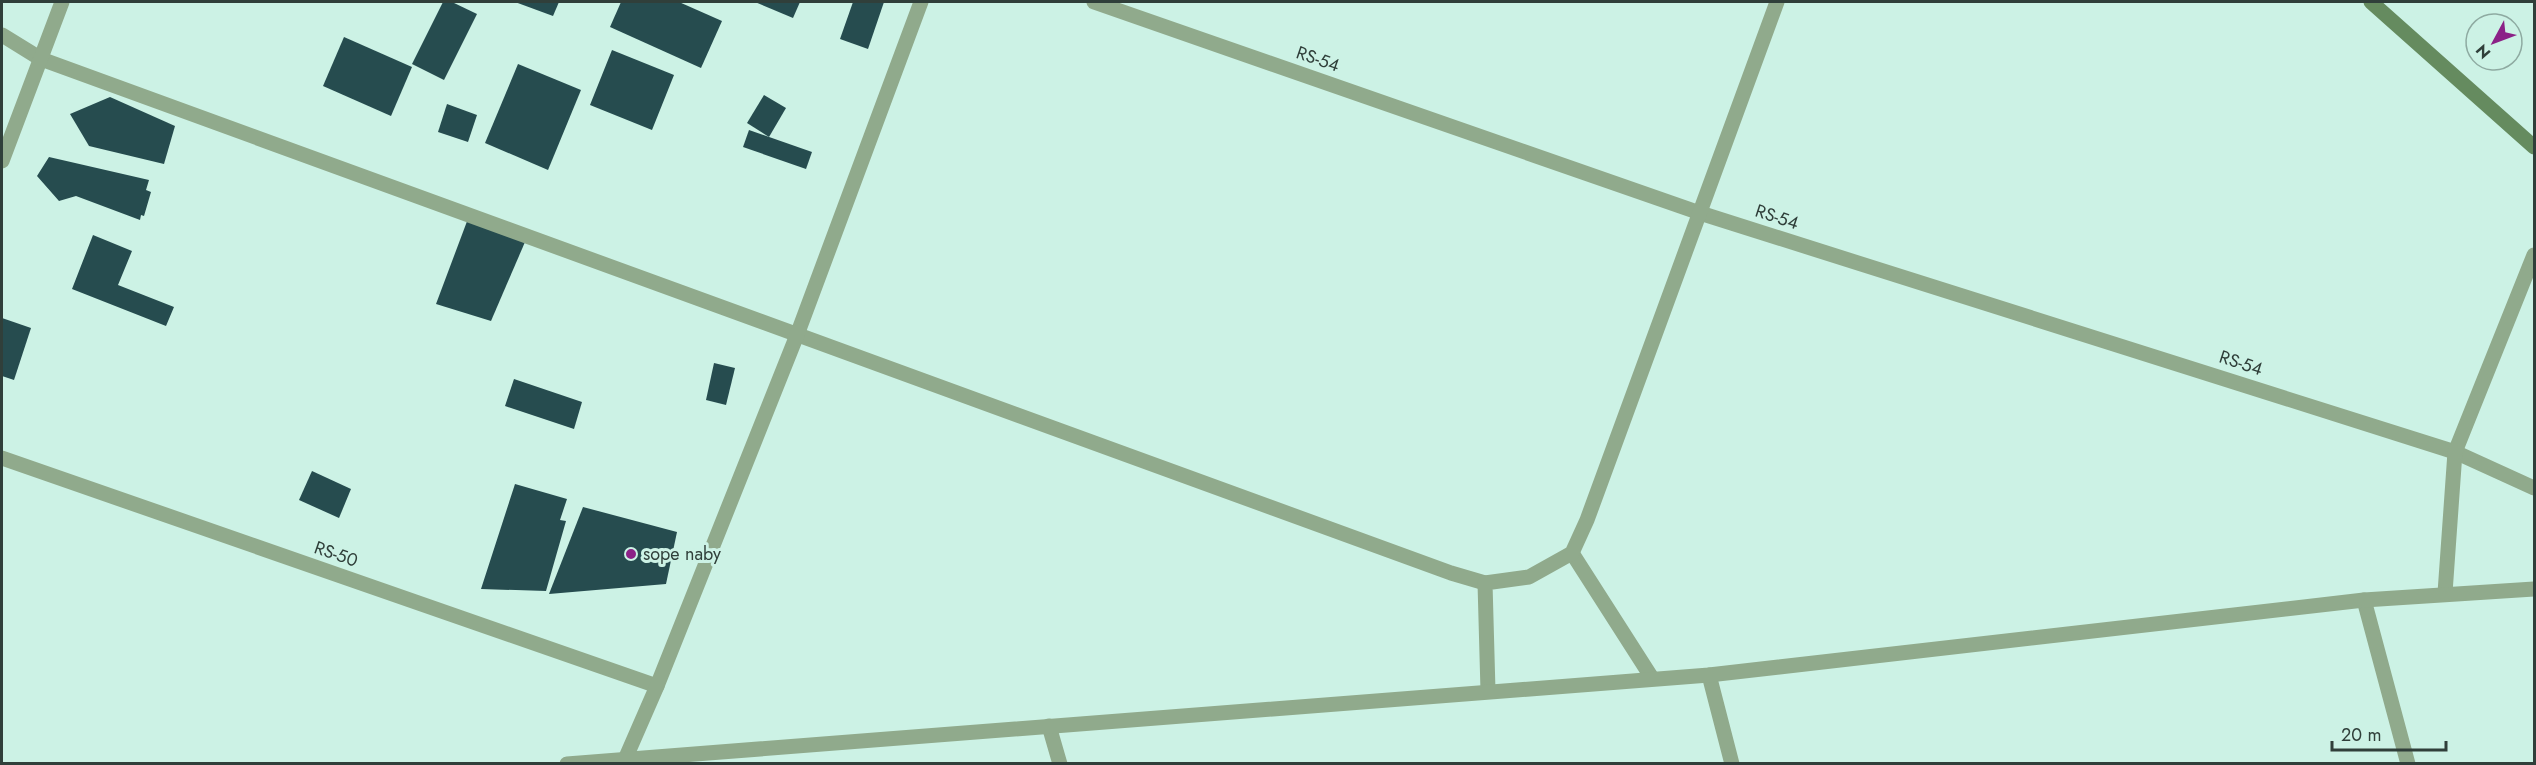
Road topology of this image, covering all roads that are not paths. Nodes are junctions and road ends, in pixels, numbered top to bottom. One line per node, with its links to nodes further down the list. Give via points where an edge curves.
1 (62, 2): 7 (street)
2 (921, 2): 12 (street)
3 (1094, 2): 10 (street, RS-54)
4 (1777, 2): 10 (street)
5 (2371, 2): 8 (main road)
6 (2, 35): 7 (street)
7 (41, 59): 9 (street); 12 (street)
8 (2535, 147)
9 (2, 161)
10 (1700, 213): 13 (street, RS-54); 16 (street)
11 (2535, 255): 13 (street)
12 (797, 335): 17 (street); 23 (street)
13 (2455, 452): 15 (street, RS-54); 19 (street)
14 (2, 458): 23 (street, RS-50)
15 (2535, 488)
16 (1572, 553): 17 (street, via 1528,577); 22 (street)
17 (1485, 583): 24 (street)
18 (2535, 589): 19 (street)
19 (2445, 593): 20 (street)
20 (2364, 600): 21 (street); 30 (street)
21 (1709, 675): 22 (street); 29 (street)
22 (1652, 678): 24 (street)
23 (657, 686): 26 (street)
24 (1488, 691): 25 (street)
25 (1049, 726): 26 (street); 28 (street)
26 (624, 762): 27 (street)
27 (567, 764)
28 (1060, 764)
29 (1732, 764)
30 (2408, 764)

